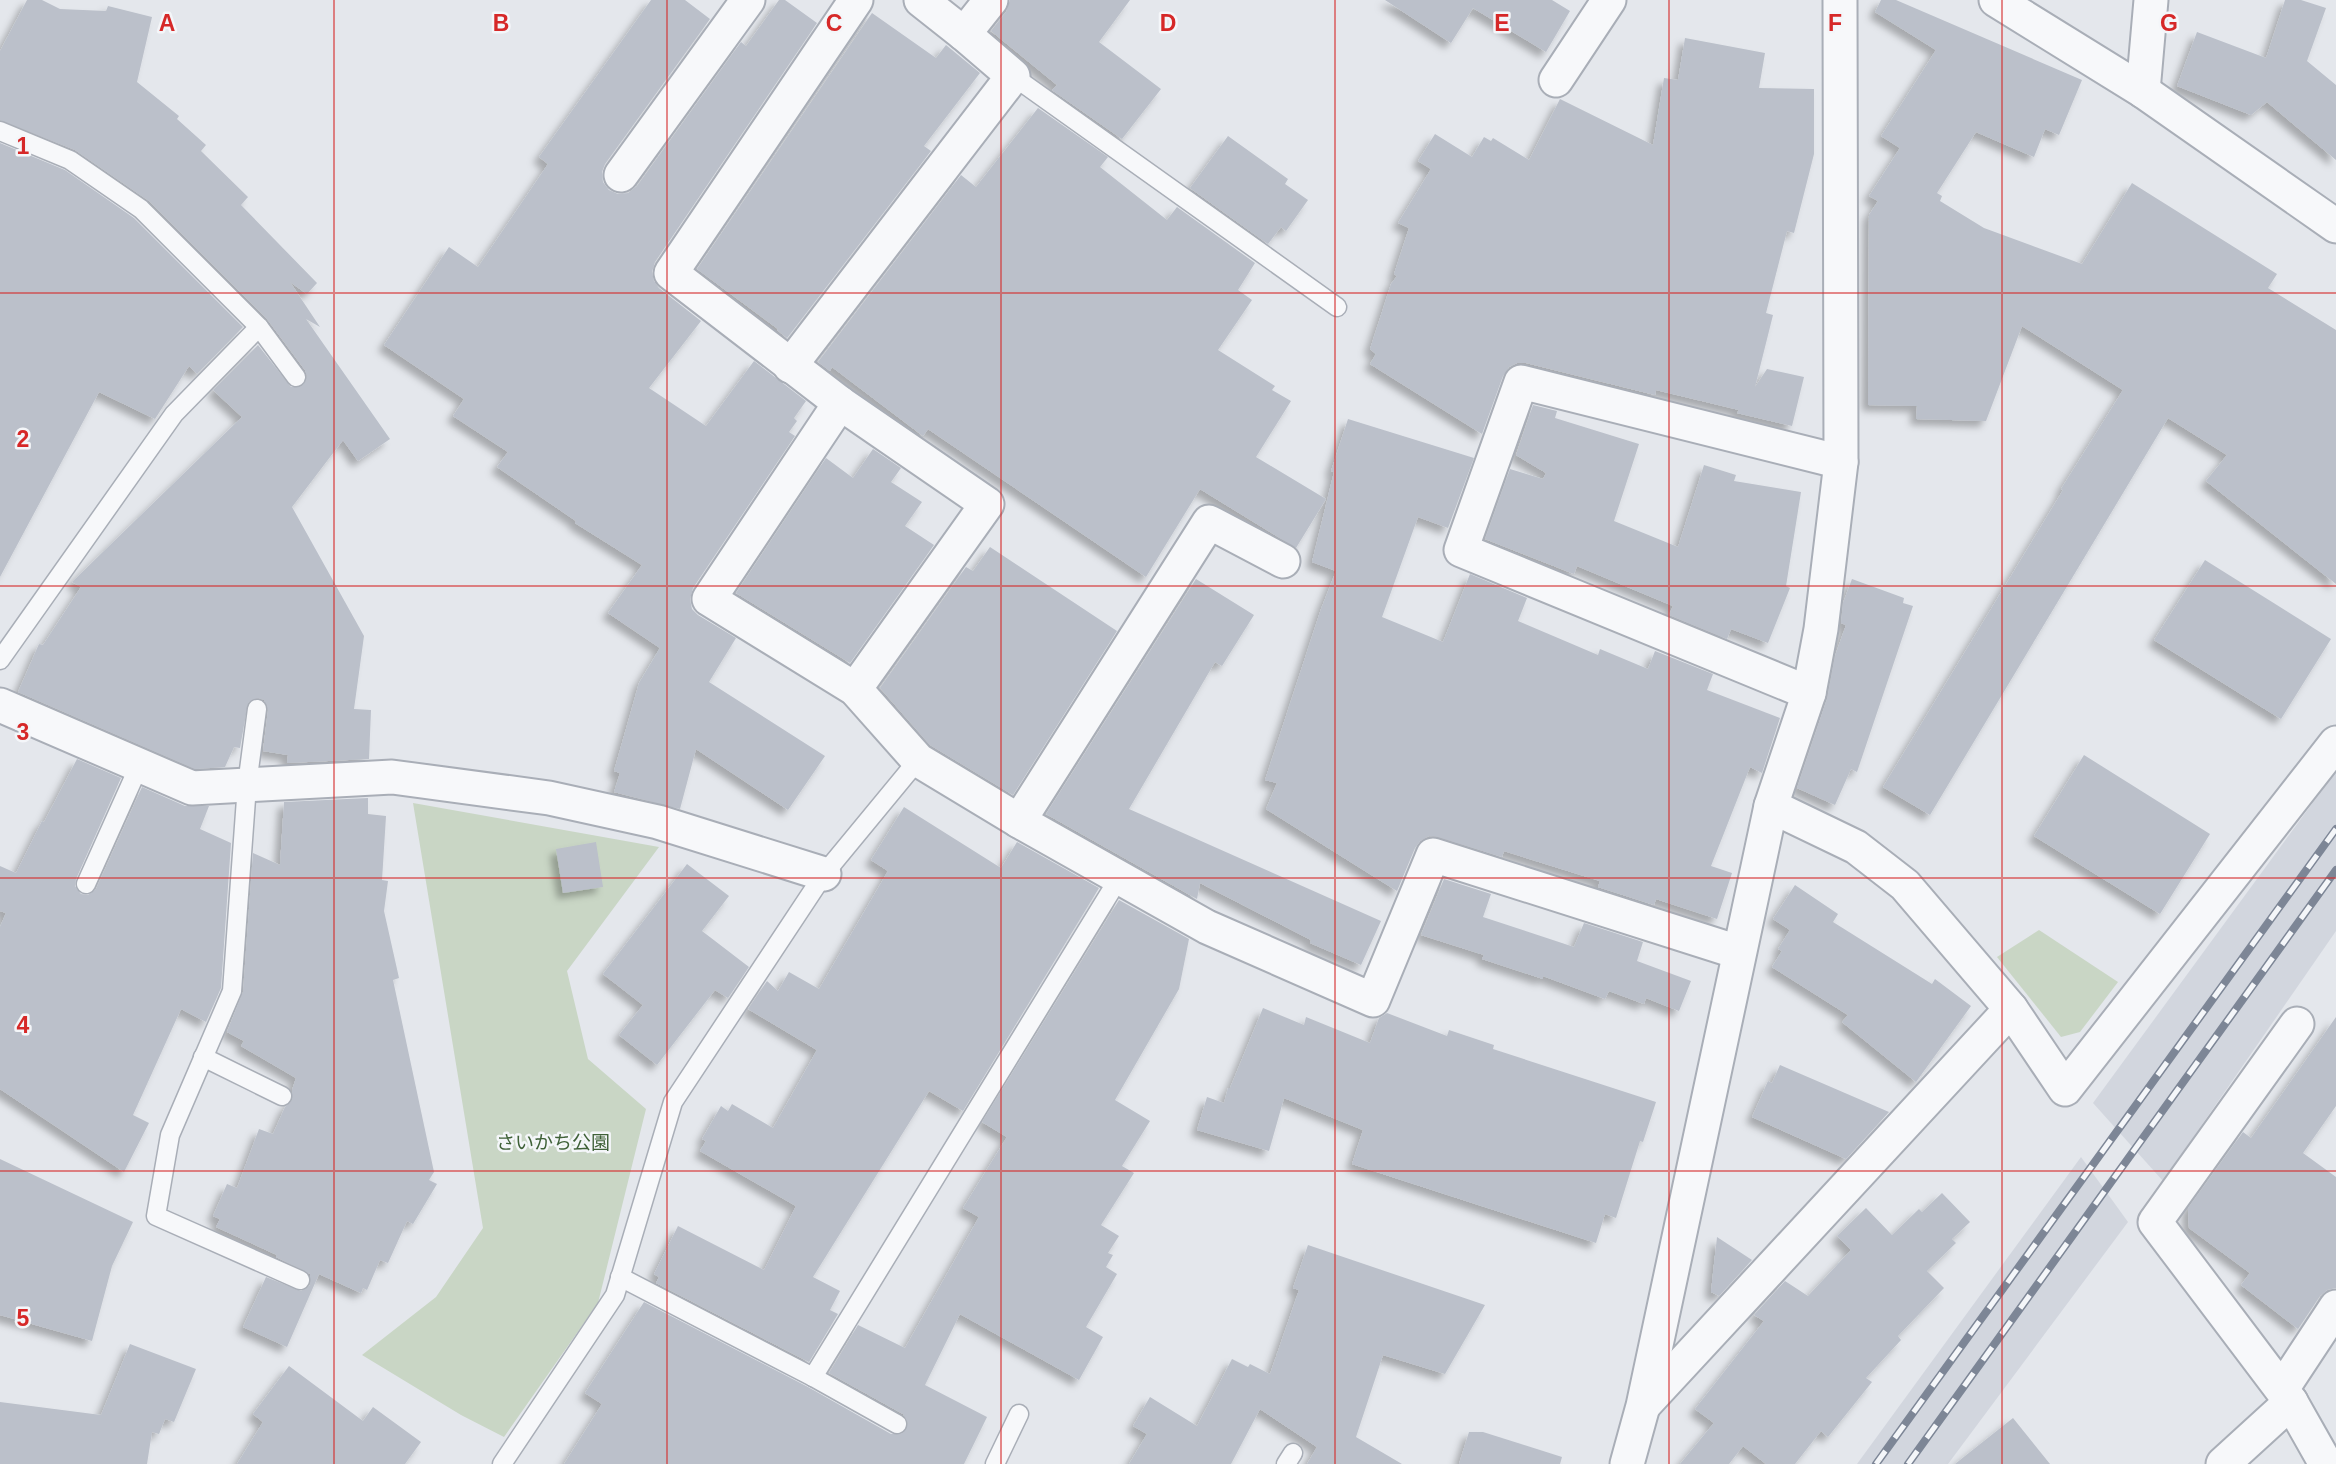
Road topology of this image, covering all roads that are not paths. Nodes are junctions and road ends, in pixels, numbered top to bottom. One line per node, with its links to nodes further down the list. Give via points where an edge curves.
1 (748, 0): 14 (street)
2 (856, 0): 18 (street, via 671,273)
3 (921, 0): 9 (street)
4 (991, 0): 9 (street)
5 (1609, 0): 11 (street)
6 (1840, 0): 21 (street)
7 (1996, 0): 12 (street)
8 (2151, 0): 12 (street)
9 (964, 34): 10 (street)
10 (1013, 76): 16 (lane); 18 (street)
11 (1556, 79)
12 (2143, 91): 15 (street)
13 (0, 131): 17 (lane, via 70,160 141,209)
14 (621, 175)
15 (2336, 226)
16 (1337, 307)
17 (259, 327): 19 (lane); 23 (lane, via 174,414)
18 (790, 366): 20 (street)
19 (296, 377)
20 (840, 403): 24 (street, via 709,599); 24 (street, via 988,504)
21 (1841, 462): 25 (street); 25 (street, via 1521,382 1461,550)
22 (1283, 561): 33 (street, via 1209,522)
23 (0, 660)
24 (855, 690): 29 (street)
25 (1809, 693): 32 (street)
26 (0, 705): 30 (street)
27 (257, 709): 31 (lane)
28 (2336, 743): 38 (street, via 2065,1089)
29 (918, 760): 33 (street); 34 (lane)
30 (139, 766): 31 (street, via 192,788); 36 (lane)
31 (247, 785): 34 (street, via 391,777 550,798 658,822); 40 (lane, via 232,991)
32 (1771, 806): 37 (street); 38 (street, via 1856,847 1905,885)
33 (1019, 821): 35 (street)
34 (824, 874): 42 (lane, via 673,1102)
35 (1119, 878): 37 (street, via 1207,926 1373,1000 1433,855); 45 (lane)
36 (86, 884)
37 (1738, 951): 47 (street)
38 (2011, 1009): 47 (street)
39 (2297, 1024): 46 (street, via 2155,1222)
40 (203, 1058): 41 (lane); 43 (lane, via 170,1135 156,1216)
41 (282, 1096)
42 (620, 1277): 45 (lane); 50 (lane, via 615,1295)
43 (300, 1280)
44 (2336, 1307): 46 (street)
45 (813, 1377): 49 (lane)
46 (2287, 1395): 53 (street); 54 (street)
47 (1643, 1406): 52 (street)
48 (1019, 1414): 51 (lane)
49 (897, 1424)
50 (502, 1464)
51 (995, 1464)
52 (1627, 1464)
53 (2223, 1464)
54 (2326, 1464)

